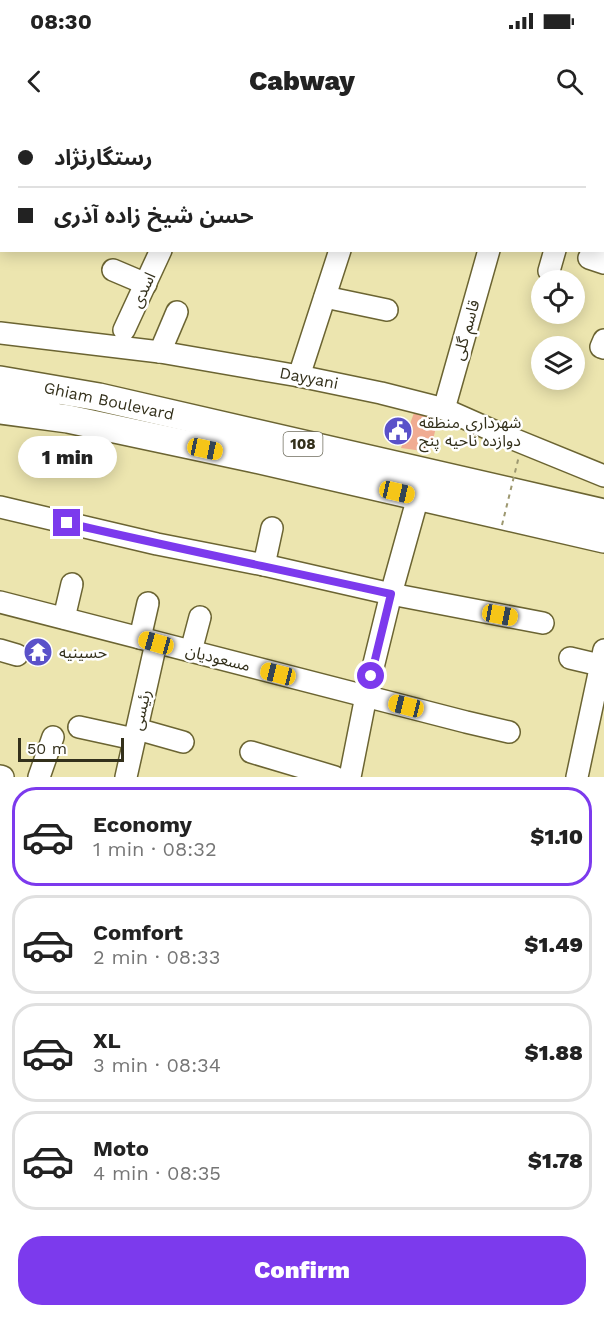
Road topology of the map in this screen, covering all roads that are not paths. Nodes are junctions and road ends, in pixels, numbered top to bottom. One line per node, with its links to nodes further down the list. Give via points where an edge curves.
1 (160, 252): 7 (street, اسدی)
2 (335, 252): 8 (street)
3 (488, 252): 19 (street, قاسم گلی)
4 (554, 252): 6 (street)
5 (113, 270): 7 (street)
6 (549, 270)
7 (146, 284): 11 (street, اسدی)
8 (325, 297): 9 (street); 16 (street)
9 (387, 310)
10 (177, 312): 15 (street)
11 (124, 330)
12 (0, 333): 15 (street, Dayyani)
13 (604, 339): 14 (street)
14 (604, 348)
15 (160, 352): 16 (street, Dayyani)
16 (299, 376): 19 (street, Dayyani)
17 (0, 380): 24 (main road, Ghiam Boulevard / 108, via 99,397)
18 (0, 394): 26 (street)
19 (444, 409): 21 (street, Dayyani)
20 (0, 411): 22 (main road, Ghiam Boulevard / 108, via 68,419)
21 (604, 476)
22 (418, 497): 27 (main road, Ghiam Boulevard / 108); 30 (street)
23 (0, 507): 28 (street)
24 (604, 513)
25 (272, 528): 28 (street)
26 (604, 528)
27 (604, 539)
28 (264, 565): 30 (street)
29 (72, 584): 34 (street)
30 (391, 594): 35 (street); 40 (street)
31 (0, 602): 34 (street, مسعودیان)
32 (148, 603): 36 (street, رئیسی)
33 (200, 617): 37 (street)
34 (64, 618): 36 (street, مسعودیان)
35 (543, 623)
36 (148, 640): 37 (street, مسعودیان); 44 (street, رئیسی)
37 (191, 651): 40 (street, مسعودیان)
38 (570, 658): 39 (street)
39 (603, 660): 41 (street)
40 (366, 696): 43 (street, مسعودیان); 51 (street)
41 (598, 705): 52 (street)
42 (79, 727): 44 (street)
43 (509, 732)
44 (135, 734): 46 (street); 49 (street, رئیسی)
45 (53, 737): 48 (street)
46 (183, 742)
47 (251, 752): 50 (street)
48 (39, 777)
49 (126, 777)
50 (335, 777)
51 (350, 777)
52 (577, 777)

